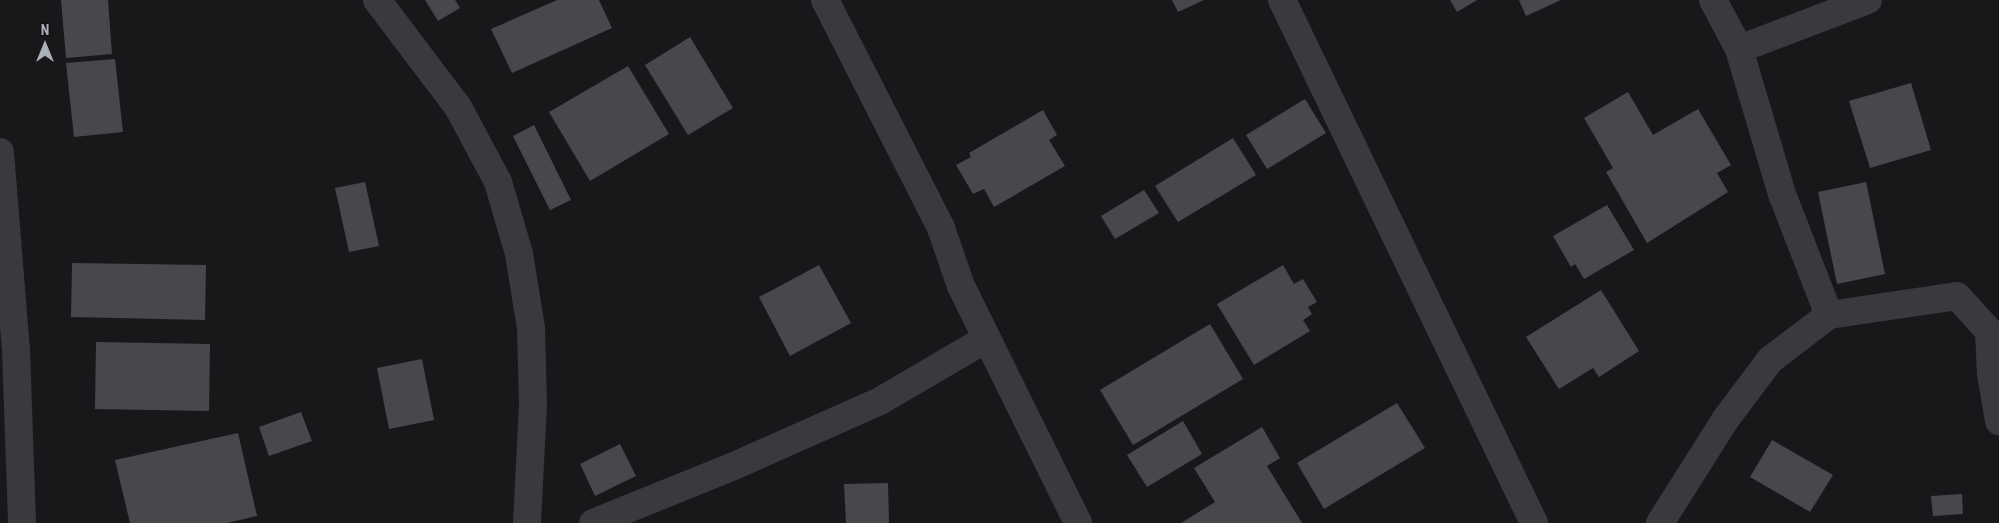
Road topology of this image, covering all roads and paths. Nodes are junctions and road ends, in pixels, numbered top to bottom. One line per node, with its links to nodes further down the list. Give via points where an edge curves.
1 (377, 0): 13 (street, via 458,107 498,182 519,254 531,328 532,404)
2 (824, 0): 9 (street, via 941,228 960,286)
3 (1282, 0): 16 (street)
4 (1713, 0): 6 (street)
5 (1868, 0): 6 (street)
6 (1739, 49): 8 (street, via 1782,194)
7 (0, 152): 10 (street)
8 (1828, 315): 11 (street, via 1957,296 1989,331 1990,374); 17 (street, via 1770,360 1724,420)
9 (986, 339): 14 (street, via 880,401 734,466); 15 (street)
10 (8, 369): 12 (street)
11 (1999, 421)
12 (22, 523)
13 (527, 523)
14 (593, 523)
15 (1078, 523)
16 (1534, 523)
17 (1660, 523)

